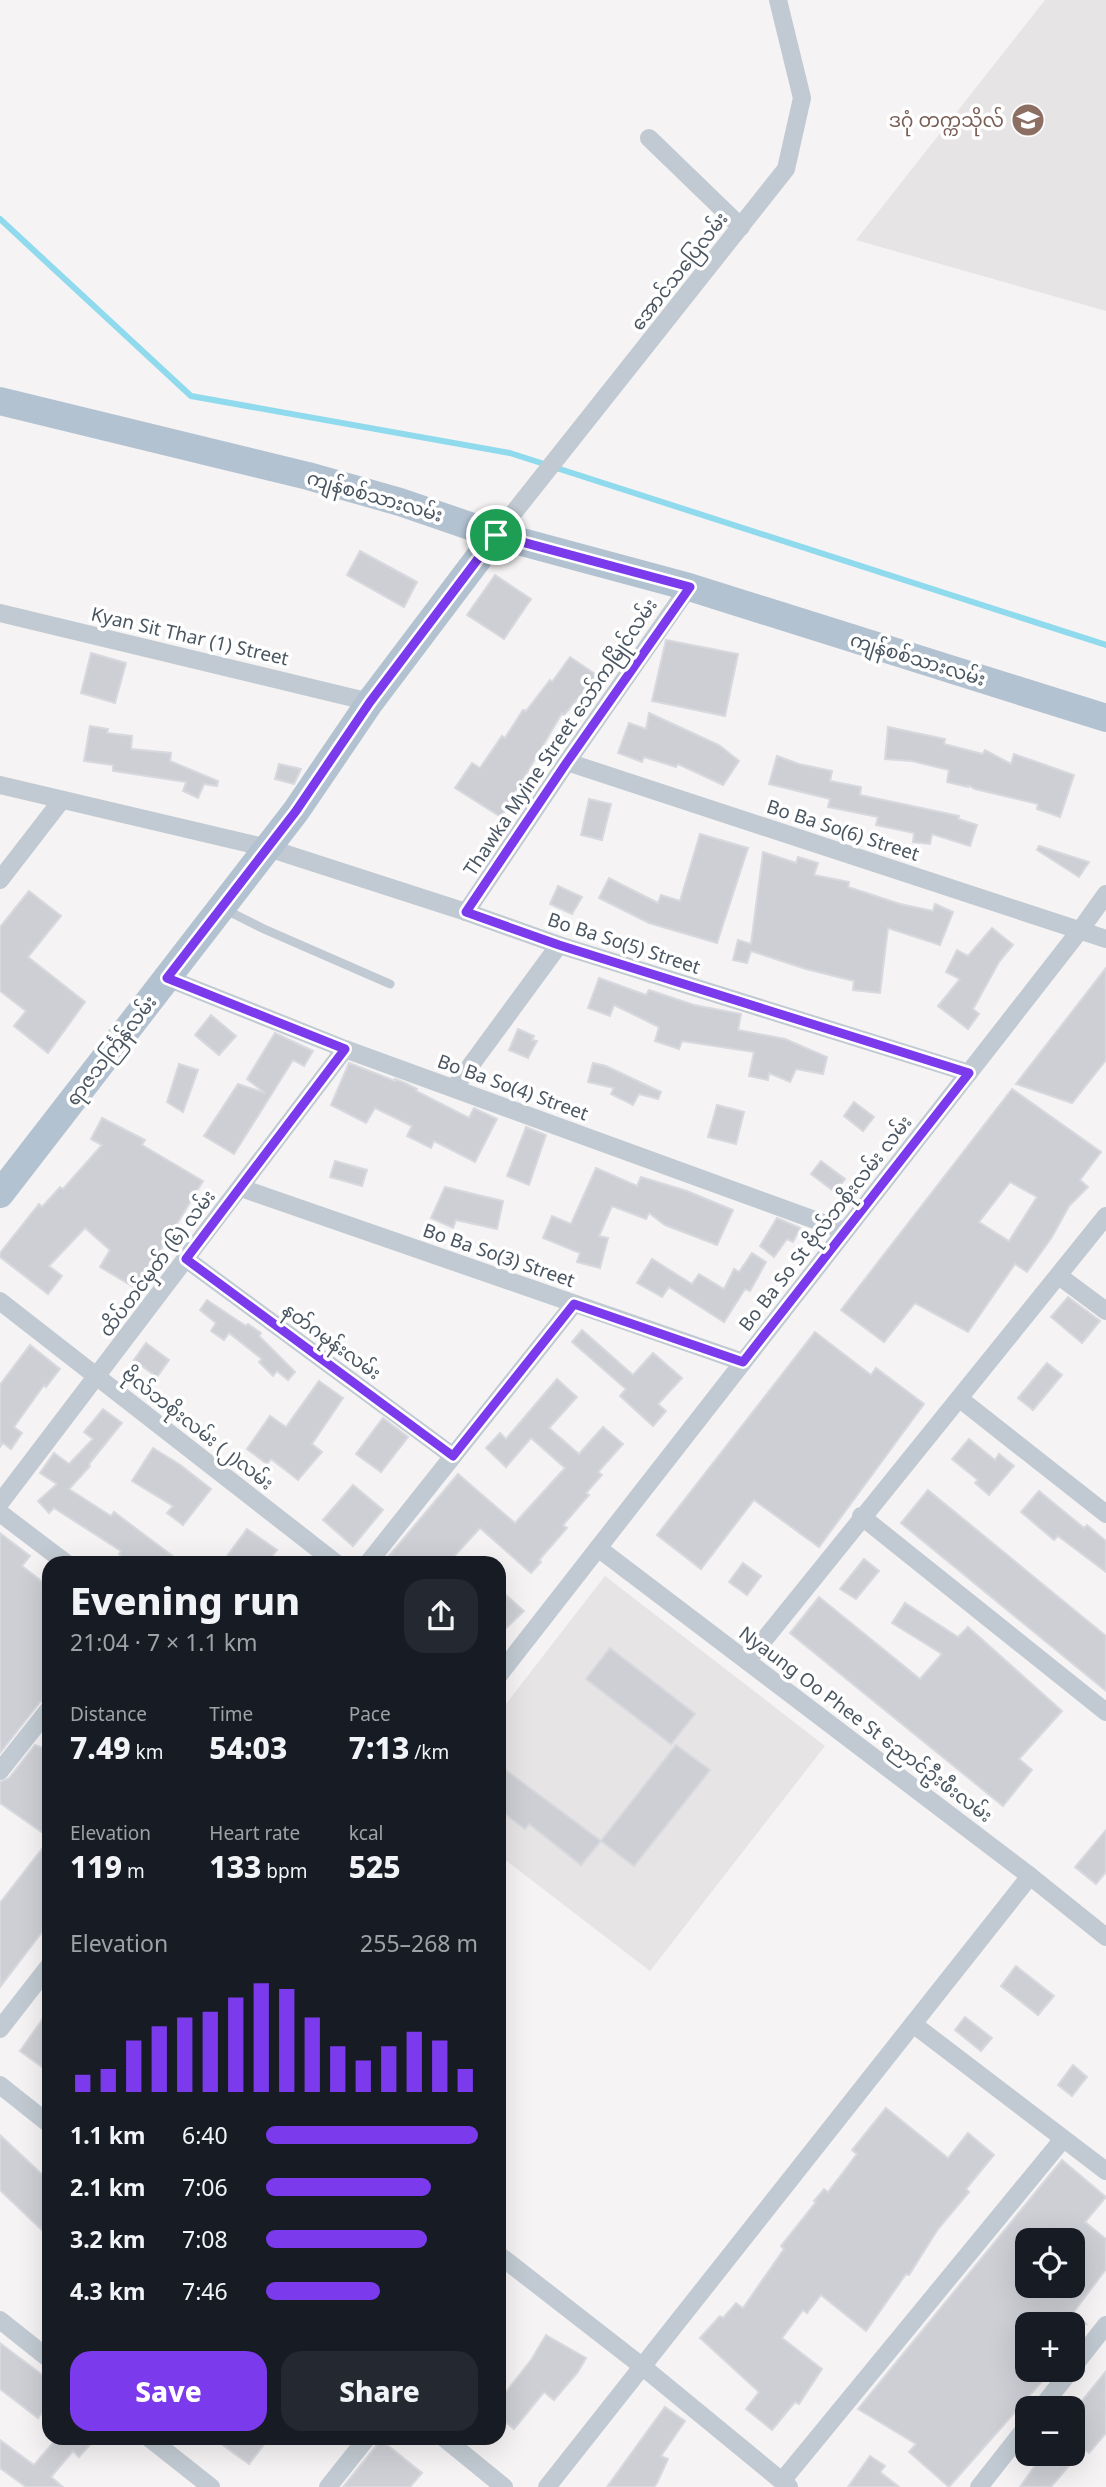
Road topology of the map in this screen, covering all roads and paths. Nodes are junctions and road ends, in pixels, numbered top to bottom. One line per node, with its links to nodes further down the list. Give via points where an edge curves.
1 (778, 0): 3 (street, အောင်သပြေလမ်း, via 802,98 786,169)
2 (649, 138): 3 (street)
3 (740, 227): 5 (street, အောင်သပြေလမ်း)
4 (0, 401): 5 (main road, ကျန်စစ်သားလမ်း, via 308,476)
5 (496, 535): 6 (main road, ကျန်စစ်သားလမ်း); 8 (main road, ရာဇသင်္ကြန်လမ်း)
6 (690, 587): 9 (main road, ကျန်စစ်သားလမ်း); 10 (street, Thawka Myine Street သော်ကမြိုင်လမ်း)
7 (0, 613): 8 (street, Kyan Sit Thar (1) Street)
8 (370, 702): 13 (main road, ရာဇသင်္ကြန်လမ်း)
9 (1106, 718)
10 (567, 762): 17 (street, Thawka Myine Street သော်ကမြိုင်လမ်း); 18 (street, Bo Ba So(6) Street)
11 (0, 785): 12 (street, Bo Ba So(5) Street)
12 (61, 801): 13 (street, Bo Ba So(5) Street); 14 (street)
13 (268, 848): 16 (main road, ရာဇသင်္ကြန်လမ်း); 17 (street, Bo Ba So(5) Street)
14 (0, 880)
15 (1106, 894): 18 (street, Bo Ba So St ဗိုလ်ဘစိုးလမ်း လမ်း)
16 (222, 908): 21 (main road, ရာဇသင်္ကြန်လမ်း); 22 (lane)
17 (466, 912): 20 (street, Bo Ba So(5) Street)
18 (1081, 929): 19 (street, Bo Ba So(6) Street); 24 (street, Bo Ba So St ဗိုလ်ဘစိုးလမ်း လမ်း)
19 (1106, 939)
20 (559, 945): 24 (street, Bo Ba So(5) Street); 25 (street)
21 (167, 978): 23 (street, Bo Ba So(4) Street); 27 (main road, ရာဇသင်္ကြန်လမ်း)
22 (390, 984)
23 (345, 1049): 25 (street, Bo Ba So(4) Street); 26 (street, ထိပ်တင်မှတ် (၆) လမ်း)
24 (969, 1073): 29 (street, Bo Ba So St ဗိုလ်ဘစိုးလမ်း လမ်း)
25 (454, 1088): 29 (street, Bo Ba So(4) Street)
26 (241, 1188): 30 (street, ထိပ်တင်မှတ် (၆) လမ်း); 33 (street, Bo Ba So(3) Street)
27 (0, 1194)
28 (1106, 1216): 31 (street)
29 (845, 1231): 35 (street, Bo Ba So St ဗိုလ်ဘစိုးလမ်း လမ်း)
30 (186, 1259): 36 (street, ထိပ်တင်မှတ် (၆) လမ်း); 38 (street, နတ်ဂမုန်းလမ်း)
31 (1059, 1276): 34 (street); 37 (street)
32 (0, 1301): 36 (street, ဗိုလ်ဘစိုးလမ်း (၂)လမ်း)
33 (574, 1304): 35 (street, Bo Ba So(3) Street); 38 (street)
34 (1106, 1311)
35 (743, 1362): 43 (street, Bo Ba So St ဗိုလ်ဘစိုးလမ်း လမ်း)
36 (97, 1376): 39 (street, ထိပ်တင်မှတ် (၆) လမ်း); 45 (street, ဗိုလ်ဘစိုးလမ်း (၂)လမ်း)
37 (960, 1399): 41 (street); 42 (street)
38 (453, 1456): 46 (street)
39 (0, 1503)
40 (0, 1513): 44 (street)
41 (1106, 1514)
42 (861, 1516): 47 (street); 49 (street)
43 (598, 1548): 47 (street, Nyaung Oo Phee St ညောင်ဦးဖီးလမ်း); 48 (street, Bo Ba So St ဗိုလ်ဘစိုးလမ်း လမ်း)
44 (57, 1556)
45 (327, 1556)
46 (374, 1556)
47 (747, 1661): 52 (street, Nyaung Oo Phee St ညောင်ဦးဖီးလမ်း)
48 (506, 1666)
49 (1106, 1712)
50 (42, 1718): 51 (street)
51 (0, 1772)
52 (1030, 1876): 53 (street, Nyaung Oo Phee St ညောင်ဦးဖီးလမ်း); 55 (street)
53 (1106, 1937)
54 (42, 1975): 56 (street)
55 (913, 2024): 59 (street); 66 (street)
56 (0, 2029)
57 (0, 2085): 58 (street)
58 (42, 2118)
59 (1063, 2139): 60 (street); 73 (street)
60 (1106, 2171)
61 (506, 2260): 66 (street)
62 (0, 2320): 65 (street)
63 (1106, 2325): 64 (street)
64 (1085, 2352)
65 (42, 2353)
66 (643, 2367): 73 (street); 77 (street)
67 (1061, 2382): 68 (street)
68 (1050, 2396)
69 (1015, 2441): 78 (street)
70 (158, 2445): 74 (street)
71 (361, 2445): 75 (street)
72 (453, 2445): 76 (street)
73 (786, 2484)
74 (211, 2487)
75 (328, 2487)
76 (504, 2487)
77 (547, 2487)
78 (979, 2487)

